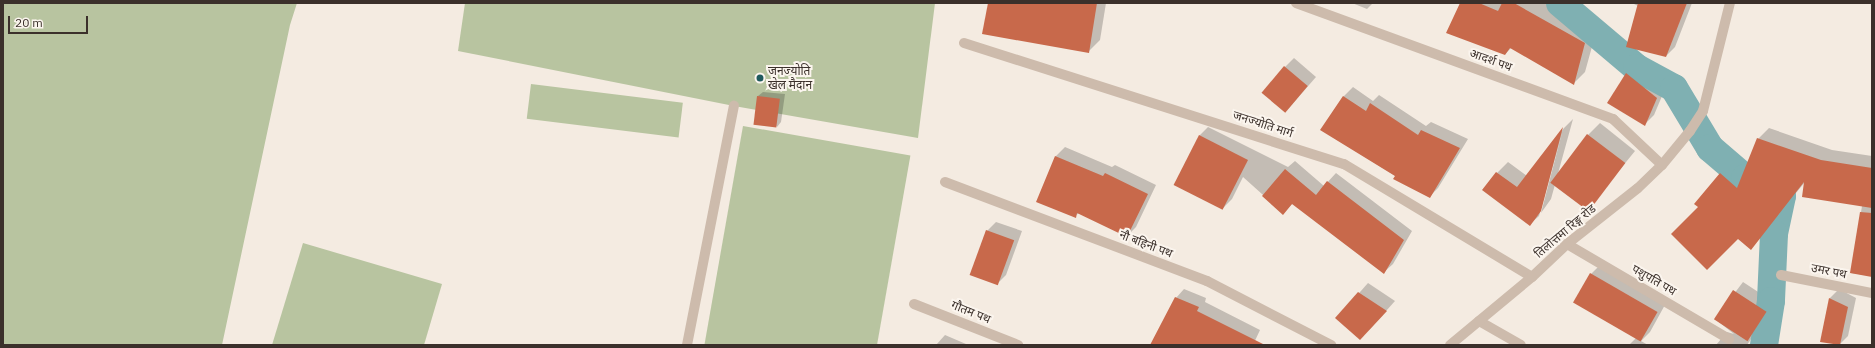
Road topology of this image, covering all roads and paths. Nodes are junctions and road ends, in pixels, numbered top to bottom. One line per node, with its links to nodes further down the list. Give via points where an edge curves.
1 (1296, 3): 5 (street, आदर्श पथ, via 1613,118)
2 (1730, 3): 5 (street, तिलोत्तमा रिङ्ग रोड, via 1703,111)
3 (964, 43): 9 (street, जनज्योति मार्ग, via 1344,164)
4 (734, 106): 14 (street)
5 (1662, 165): 7 (street, तिलोत्तमा रिङ्ग रोड, via 1638,188)
6 (945, 182): 16 (street, नौ बहिनी पथ, via 1207,280)
7 (1567, 244): 9 (street, तिलोत्तमा रिङ्ग रोड); 13 (street, पशुपति पथ)
8 (1781, 275): 10 (street, उमर पथ)
9 (1532, 277): 12 (street, तिलोत्तमा रिङ्ग रोड)
10 (1872, 293)
11 (914, 304): 15 (street, गौतम पथ)
12 (1479, 321): 17 (street, तिलोत्तमा रिङ्ग रोड); 18 (street)
13 (1729, 339)
14 (687, 345)
15 (1018, 345)
16 (1331, 345)
17 (1450, 345)
18 (1521, 345)

